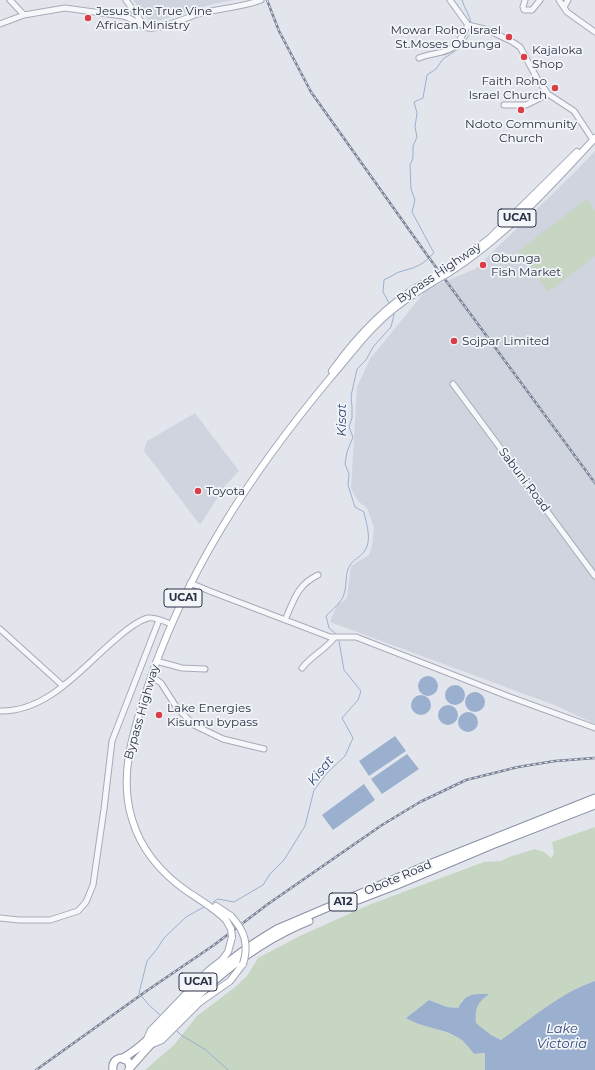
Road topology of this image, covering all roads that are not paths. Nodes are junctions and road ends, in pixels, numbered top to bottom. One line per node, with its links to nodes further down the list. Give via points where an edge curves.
1 (10, 0): 10 (street)
2 (126, 0): 13 (street)
3 (261, 0): 13 (street, via 152,28)
4 (450, 0): 12 (street)
5 (525, 0): 6 (street, via 524,10 530,11)
6 (540, 0)
7 (559, 0): 9 (street)
8 (568, 0): 9 (street)
9 (564, 7): 14 (street, via 567,12)
10 (24, 15): 11 (street); 13 (street, via 68,8 123,16)
11 (0, 24)
12 (468, 25): 15 (street, via 453,48); 16 (street, via 488,30 518,45)
13 (145, 27)
14 (595, 32)
15 (419, 58)
16 (548, 94): 17 (street, via 526,105); 18 (street, via 574,111)
17 (504, 105)
18 (594, 139): 22 (main road, Bypass Highway / UCA1, bridge, via 577,152 489,239 447,272 410,291 369,326 336,364 242,495)
19 (453, 384): 21 (street, Sabuni Road)
20 (318, 575): 24 (street, via 306,581 300,589)
21 (595, 576)
22 (190, 583): 24 (street); 25 (main road, Bypass Highway / UCA1)
23 (159, 620): 25 (street); 32 (street, via 146,618 123,633); 39 (street, Bypass Highway, via 112,741 93,885 86,902 78,911 50,920)
24 (285, 620): 27 (street)
25 (171, 624): 28 (main road, Bypass Highway / UCA1)
26 (0, 629): 32 (street)
27 (334, 638): 29 (street); 34 (street, via 356,637)
28 (156, 661): 30 (street, via 182,668); 31 (main road, Bypass Highway / UCA1)
29 (302, 668)
30 (205, 669)
31 (151, 676): 35 (street, via 161,683 177,708 194,725 223,738); 38 (main road, Bypass Highway / UCA1, via 135,726 126,769 127,798 134,825)
32 (63, 686): 33 (street, via 40,701)
33 (0, 711)
34 (595, 728)
35 (264, 749)
36 (595, 798): 40 (highway, Obote Road / A12, via 277,929 224,965 186,1000)
37 (595, 805): 40 (highway, Obote Road / A12, via 348,904 275,937 226,971)
38 (140, 836): 40 (main road, UCA1, bridge, via 153,861 174,882 223,917 231,928 232,937 228,952 222,960 151,1030); 40 (main road, UCA1, bridge, via 171,875 226,912 236,922 245,936 246,945 243,964 238,973 200,1002 162,1040)
39 (0, 918)
40 (148, 1043): 41 (highway, Obote Road / A12); 43 (highway, Obote Road / A12)
41 (123, 1058): 42 (highway, A12, via 117,1059); 43 (highway, A12, via 128,1061)
42 (112, 1069)
43 (129, 1070)

